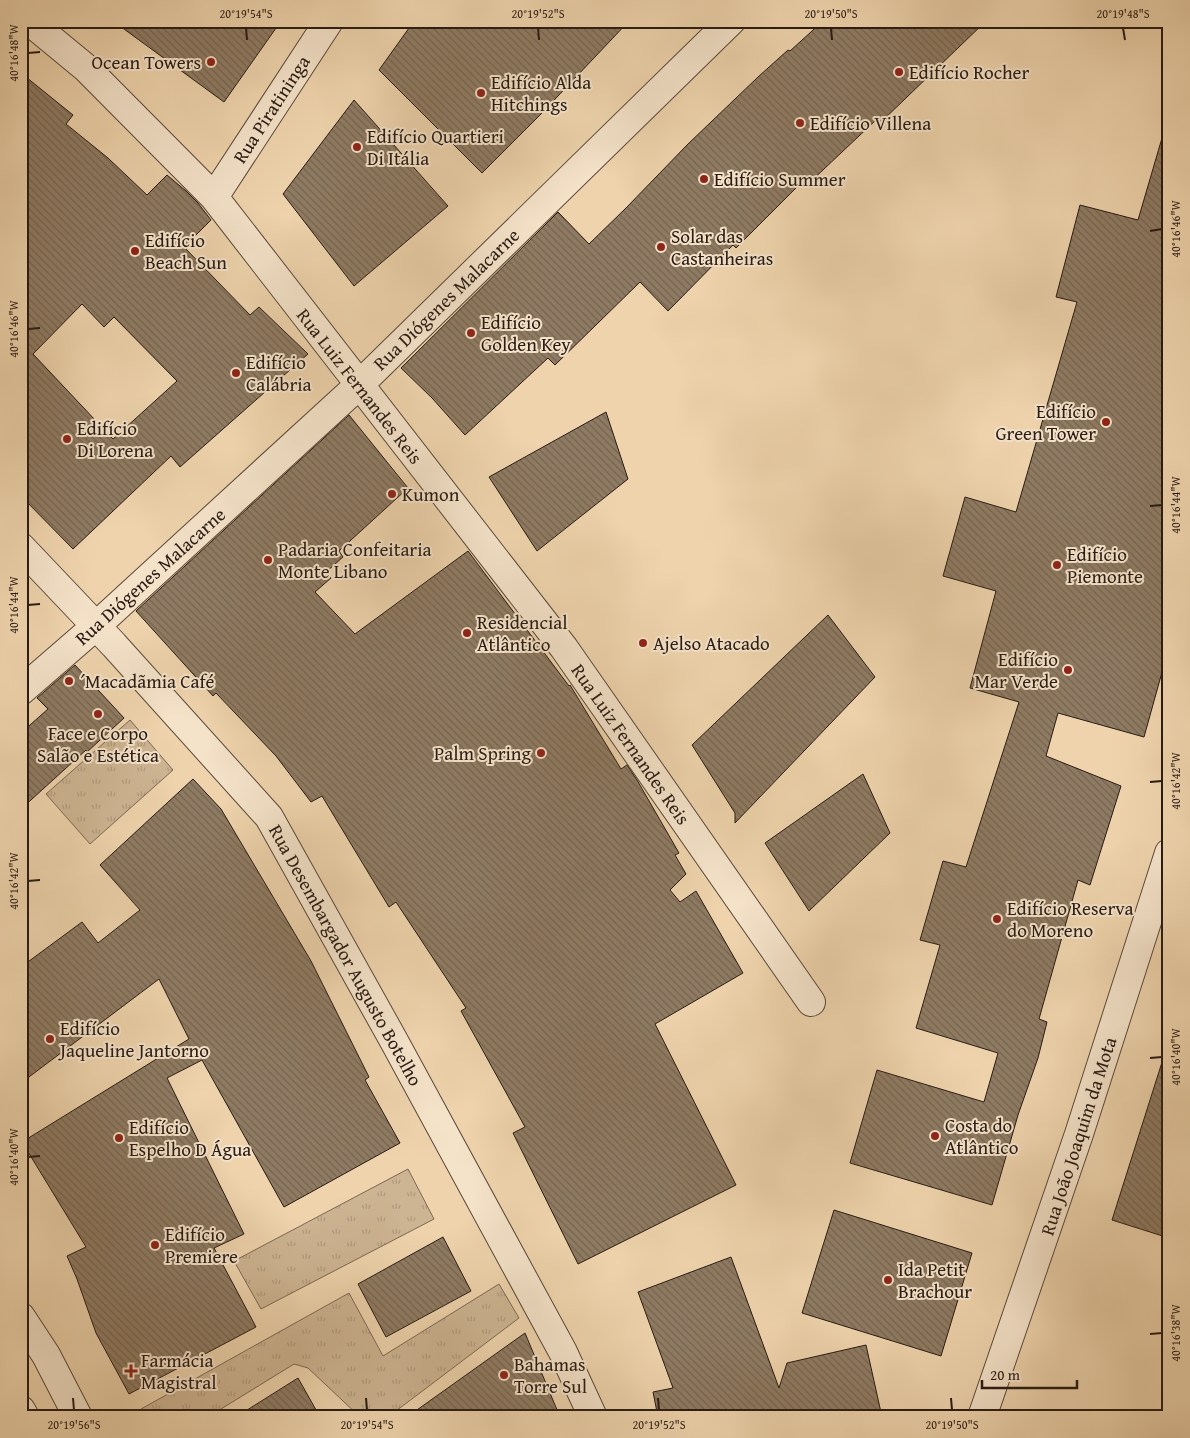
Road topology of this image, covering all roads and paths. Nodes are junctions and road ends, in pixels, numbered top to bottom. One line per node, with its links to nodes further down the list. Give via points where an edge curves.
1 (29, 21): 4 (street, Rua Luiz Fernandes Reis, via 86,68)
2 (329, 21): 4 (street, Rua Piratininga)
3 (731, 21): 5 (street, Rua Diógenes Malacarne)
4 (214, 197): 5 (street, Rua Luiz Fernandes Reis)
5 (359, 385): 7 (street, Rua Diógenes Malacarne); 10 (street, Rua Luiz Fernandes Reis, via 564,648)
6 (21, 547): 7 (street, Rua Desembargador Augusto Botelho)
7 (96, 626): 8 (street, Rua Diógenes Malacarne); 15 (street, Rua Desembargador Augusto Botelho, via 269,816 563,1352)
8 (21, 691)
9 (1169, 853): 16 (street, Rua João Joaquim da Mota, via 1079,1134)
10 (811, 1002)
11 (21, 1317): 14 (street, via 46,1355)
12 (21, 1410): 13 (street)
13 (25, 1417)
14 (78, 1417)
15 (593, 1417)
16 (982, 1417)

